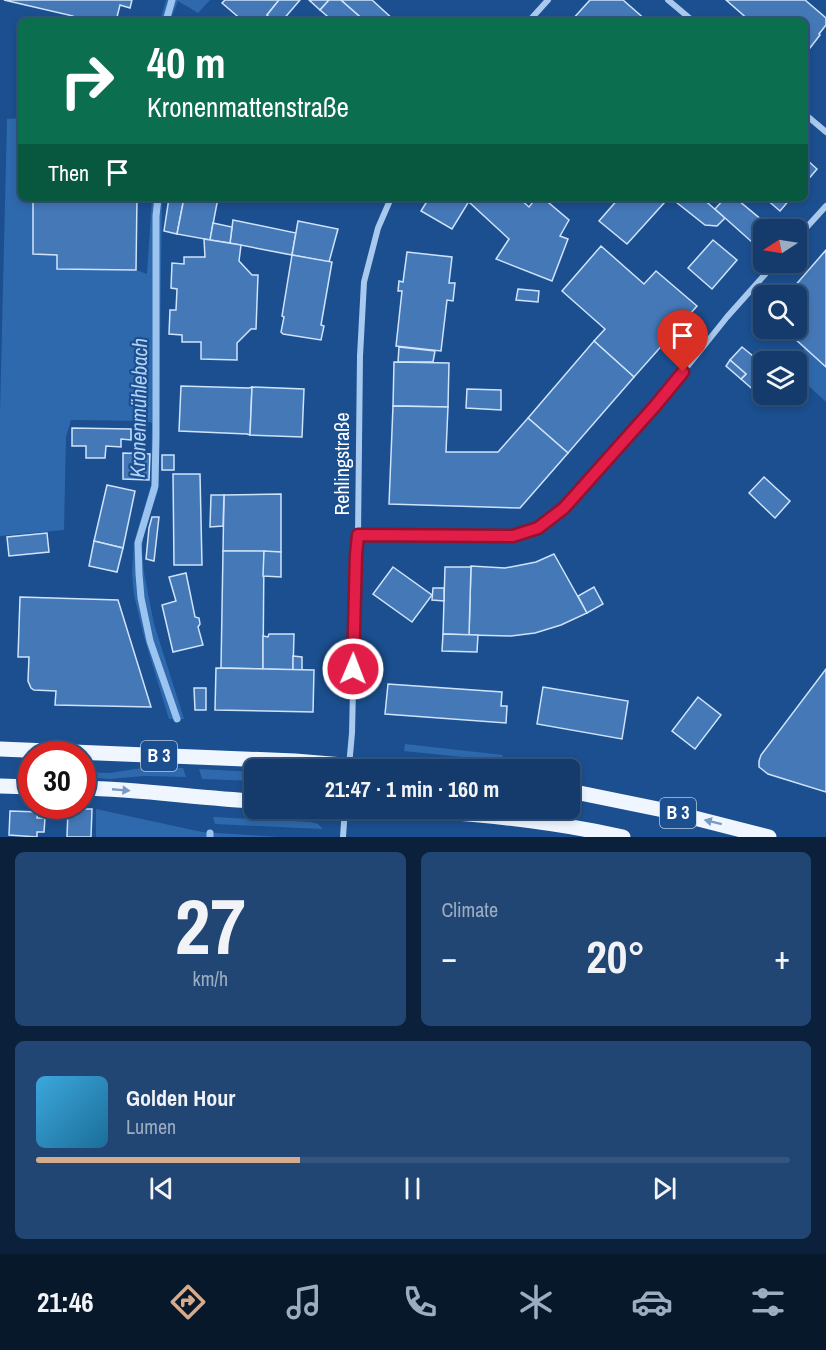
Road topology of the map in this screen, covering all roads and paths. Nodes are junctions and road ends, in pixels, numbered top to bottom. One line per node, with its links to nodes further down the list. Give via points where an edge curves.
1 (548, 0): 3 (street)
2 (668, 0): 4 (street)
3 (532, 18)
4 (689, 18)
5 (808, 117): 6 (street)
6 (826, 132)
7 (390, 201): 11 (street, Rehlingstraße, via 364,282)
8 (826, 206): 9 (street)
9 (807, 227)
10 (766, 273): 11 (street, via 564,508 538,528 513,536)
11 (358, 535): 14 (street, Rehlingstraße)
12 (0, 749): 13 (main road, B 3)
13 (246, 759)
14 (350, 759)
15 (0, 786): 16 (main road)
16 (18, 787)
17 (96, 789): 19 (main road, B 3, one-way to 19)
18 (580, 793): 24 (main road, B 3, one-way to 18)
19 (244, 800)
20 (344, 819): 22 (street)
21 (522, 819): 23 (main road)
22 (343, 837)
23 (623, 837)
24 (769, 837)

